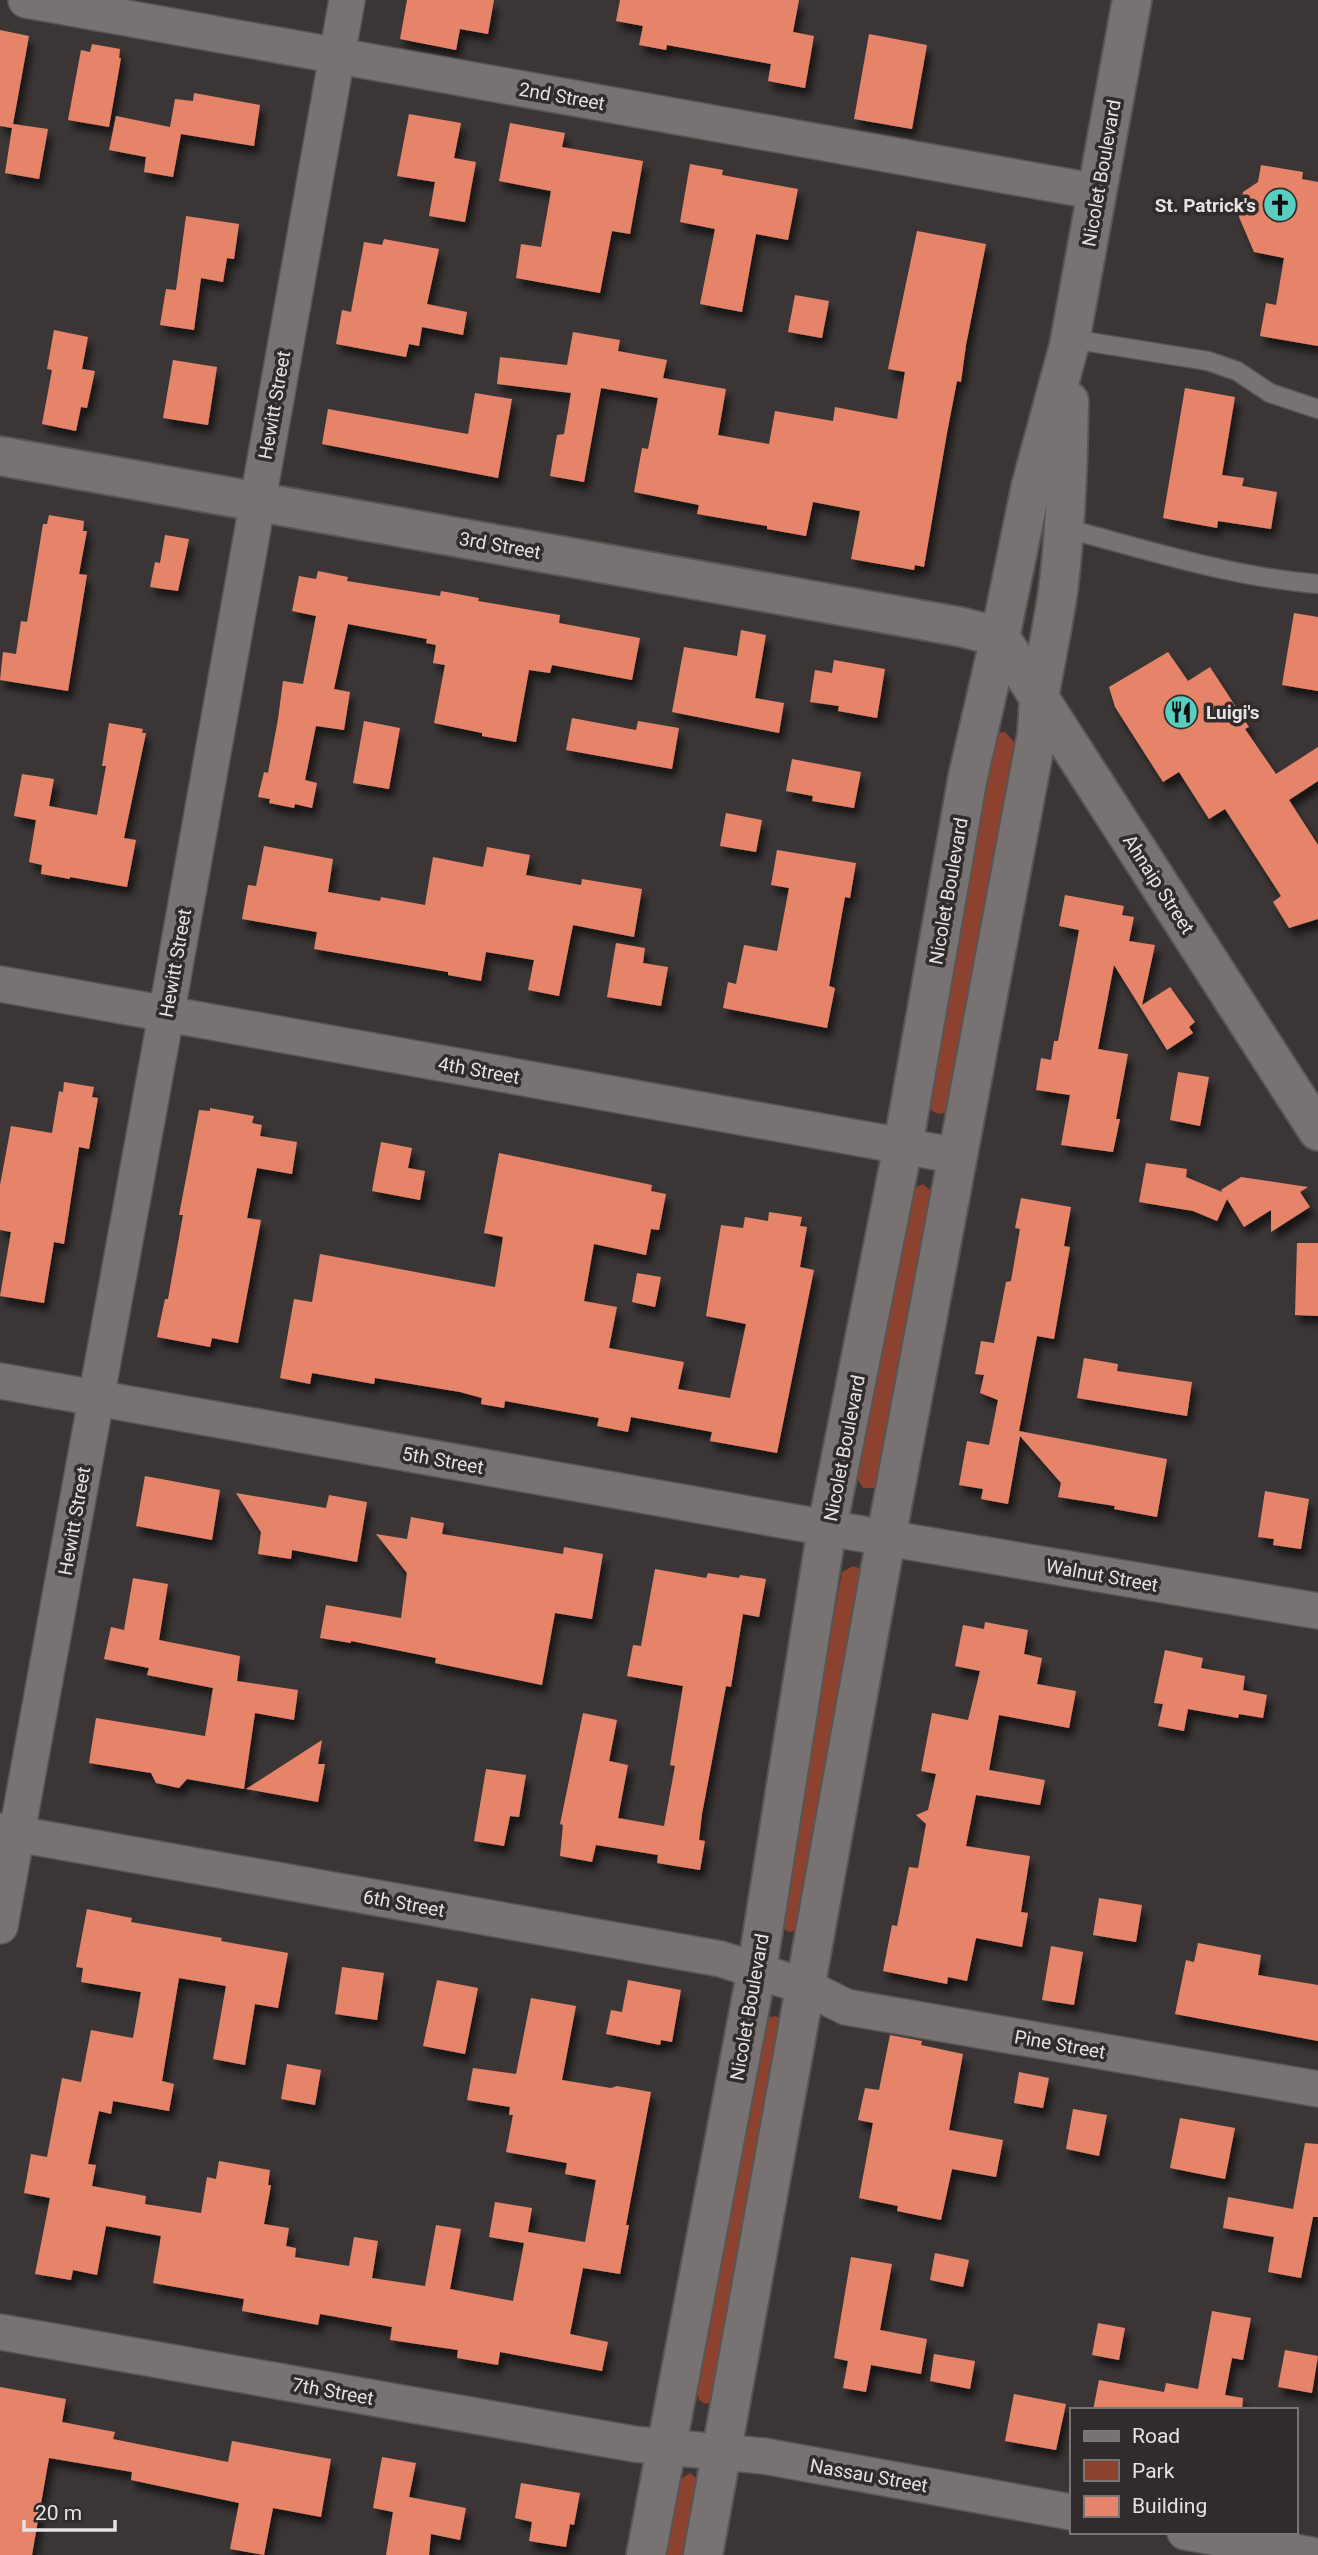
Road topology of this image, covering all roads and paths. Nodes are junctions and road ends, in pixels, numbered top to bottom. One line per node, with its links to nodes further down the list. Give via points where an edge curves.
1 (26, 0): 4 (street, 2nd Street)
2 (347, 0): 4 (street, Hewitt Street)
3 (1132, 0): 5 (street, Nicolet Boulevard)
4 (338, 56): 5 (street, 2nd Street); 9 (street, Hewitt Street)
5 (1098, 192): 6 (street, Nicolet Boulevard)
6 (1070, 343): 7 (lane, via 1208,361 1237,371 1270,393); 10 (street, Nicolet Boulevard); 12 (street, Nicolet Boulevard, via 1031,486)
7 (1318, 409)
8 (0, 456): 9 (street, 3rd Street)
9 (256, 503): 12 (street, 3rd Street); 15 (street, Hewitt Street)
10 (1064, 528): 11 (lane, via 1196,564); 13 (street, Nicolet Boulevard, via 1058,593)
11 (1318, 584)
12 (1000, 637): 13 (street, Ahnaip Street); 17 (street, Nicolet Boulevard, via 968,776)
13 (1039, 698): 16 (street, Ahnaip Street); 18 (street, Nicolet Boulevard, via 1037,733)
14 (0, 984): 15 (street, 4th Street)
15 (166, 1013): 17 (street, 4th Street); 20 (street, Hewitt Street)
16 (1314, 1118)
17 (903, 1146): 18 (street, 4th Street); 21 (street, Nicolet Boulevard)
18 (958, 1156): 22 (street, Nicolet Boulevard)
19 (0, 1381): 20 (street, 5th Street)
20 (97, 1398): 21 (street, 5th Street); 24 (street, Hewitt Street)
21 (827, 1528): 22 (street, 5th Street); 26 (street, Nicolet Boulevard)
22 (886, 1538): 23 (street, Walnut Street); 27 (street, Nicolet Boulevard)
23 (1318, 1611)
24 (9, 1833): 25 (street, Hewitt Street); 26 (street, 6th Street)
25 (0, 1926)
26 (757, 1969): 27 (street, 6th Street); 30 (street, Nicolet Boulevard)
27 (806, 1987): 28 (street, Pine Street, via 846,2007); 31 (street, Nicolet Boulevard)
28 (1318, 2089)
29 (0, 2332): 30 (street, 7th Street)
30 (665, 2448): 31 (street, Nassau Street); 34 (street, Nicolet Boulevard)
31 (722, 2452): 32 (street, Nassau Street); 35 (street, Nicolet Boulevard)
32 (1070, 2512)
33 (1196, 2534): 36 (street)
34 (646, 2555)
35 (704, 2555)
36 (1311, 2555)

